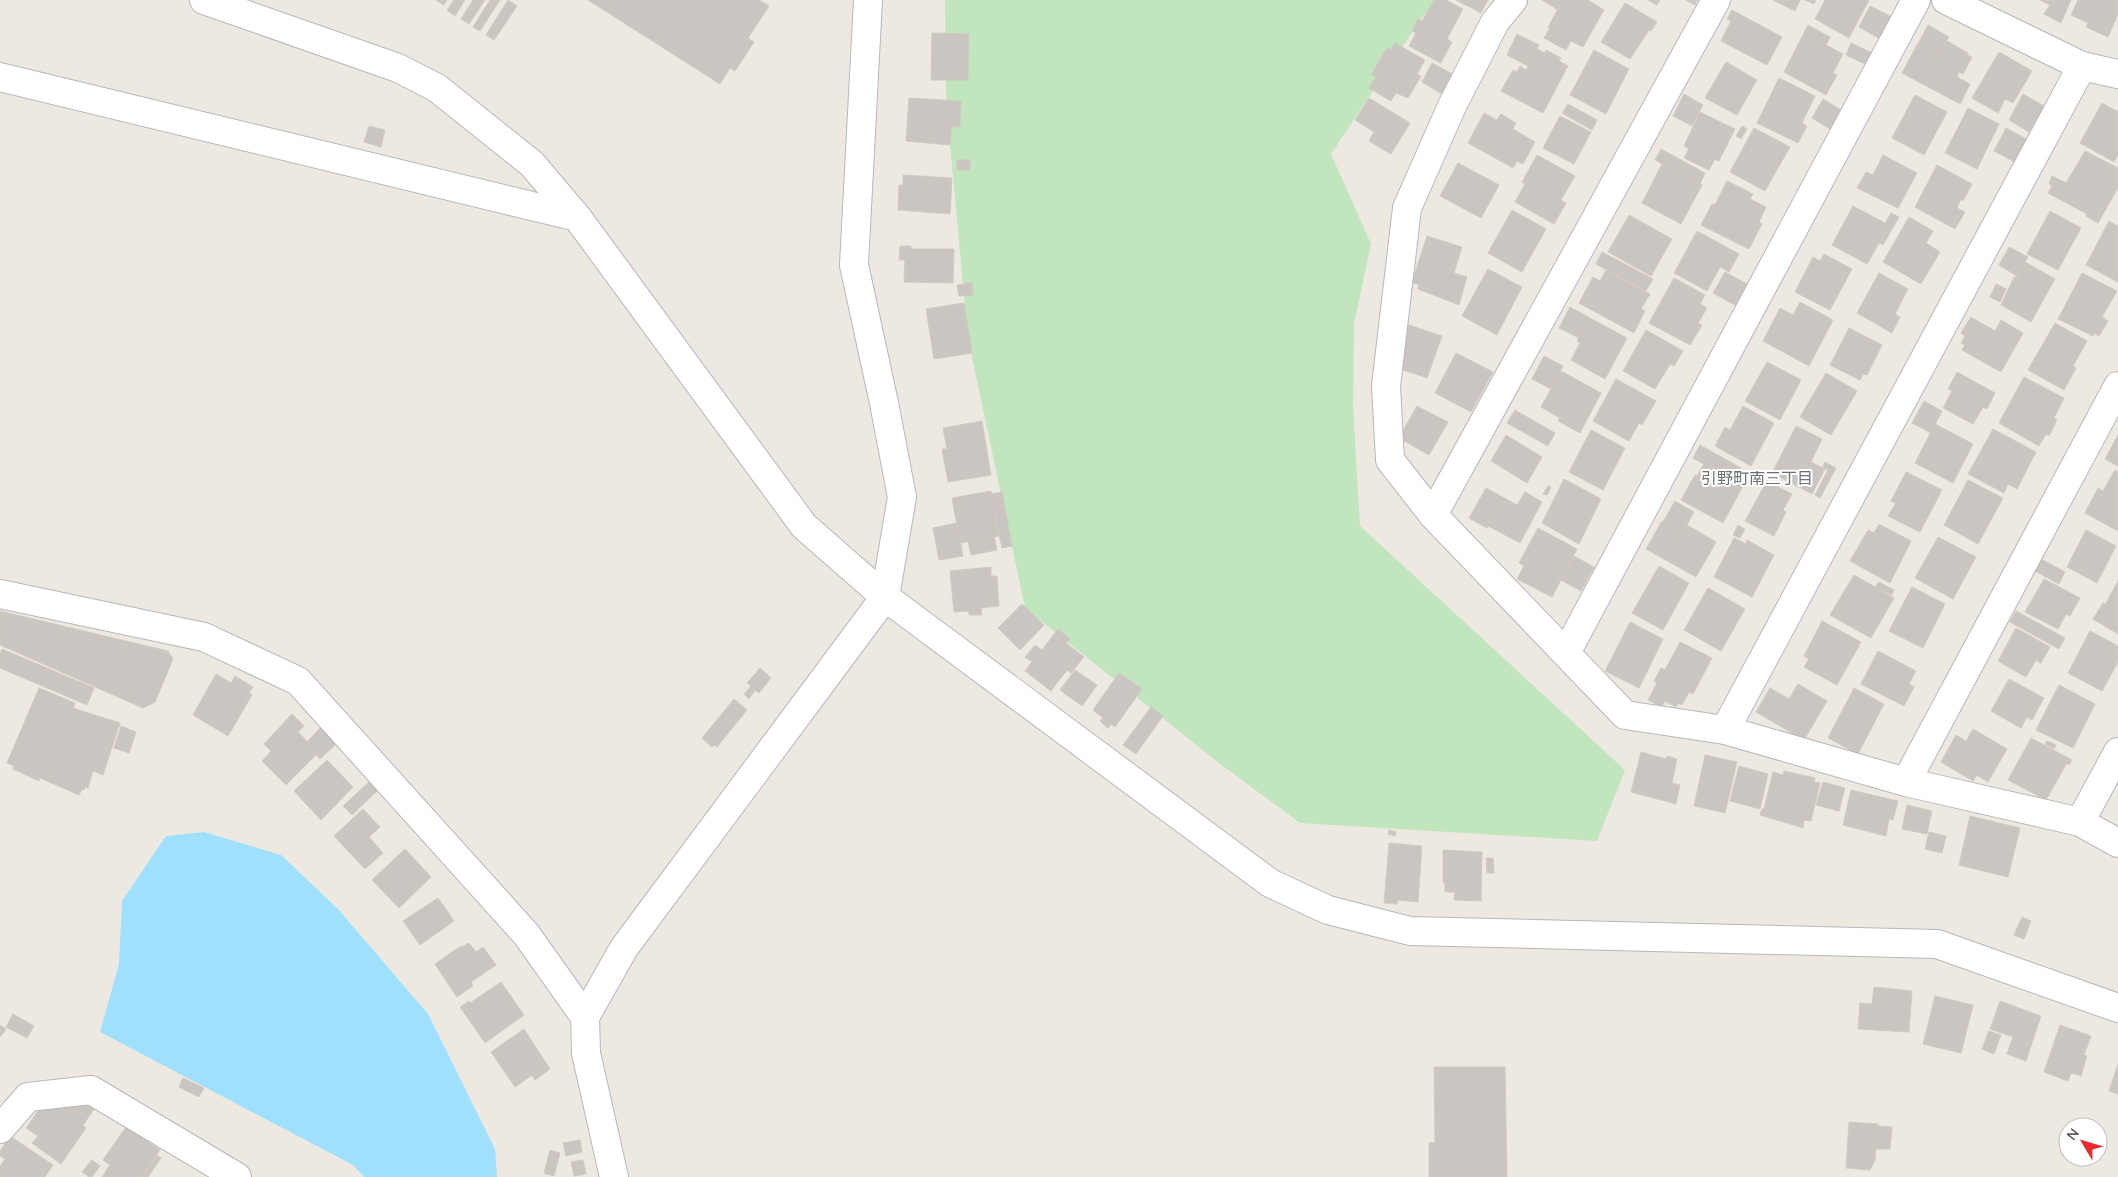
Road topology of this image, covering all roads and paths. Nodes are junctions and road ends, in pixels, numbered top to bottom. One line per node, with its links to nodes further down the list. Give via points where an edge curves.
1 (204, 0): 10 (street, via 398,68 437,88 532,164)
2 (868, 0): 14 (street, via 854,265 902,498)
3 (1513, 0): 12 (street, via 1495,22 1482,47 1407,208 1386,386 1390,460)
4 (1716, 0): 12 (street)
5 (1916, 0): 15 (street)
6 (1946, 0): 7 (street)
7 (2082, 66): 8 (street); 16 (street)
8 (2118, 74)
9 (0, 77): 10 (street)
10 (578, 216): 14 (street, via 804,526)
11 (2118, 386): 18 (street)
12 (1434, 515): 15 (street)
13 (0, 594): 22 (street, via 204,637 298,681 526,934)
14 (885, 597): 21 (street, via 1270,883 1328,910 1410,931 1937,944); 22 (street, via 624,948)
15 (1566, 653): 16 (street, via 1625,715)
16 (1724, 730): 18 (street)
17 (2118, 752): 19 (street)
18 (1906, 782): 19 (street)
19 (2080, 822): 20 (street)
20 (2118, 843)
21 (2118, 1008)
22 (585, 1017): 25 (street, via 586,1053)
23 (0, 1129): 24 (street, via 28,1097 91,1090)
24 (232, 1175)
25 (614, 1177)

